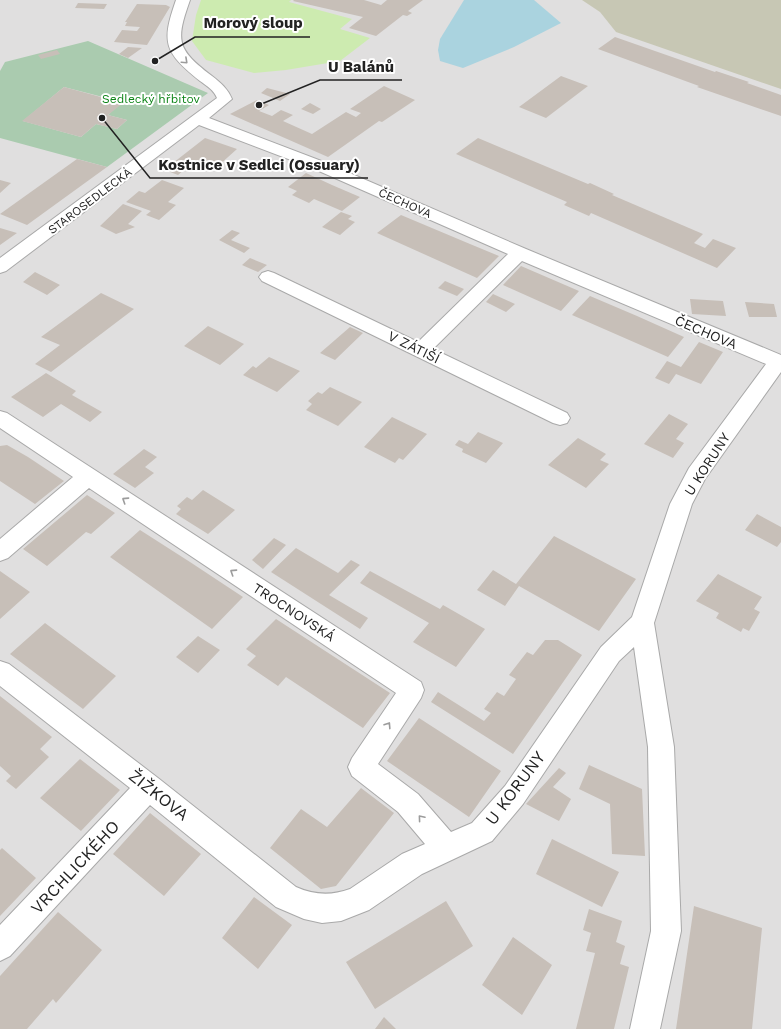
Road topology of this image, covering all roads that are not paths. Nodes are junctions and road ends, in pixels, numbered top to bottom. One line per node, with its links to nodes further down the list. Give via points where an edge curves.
1 (183, 0): 2 (street, STAROSEDLECKÁ, one-way to 2, via 172,38 175,47 180,57 221,90 225,99)
2 (199, 120): 3 (street, ČECHOVA, via 318,165); 4 (street, STAROSEDLECKÁ)
3 (520, 253): 6 (street); 7 (street, ČECHOVA)
4 (0, 267)
5 (268, 277): 6 (street, V ZÁTIŠÍ)
6 (420, 350): 9 (street, V ZÁTIŠÍ)
7 (780, 363): 12 (street, U KORUNY, via 697,474 681,504)
8 (0, 418): 10 (street, TROCNOVSKÁ)
9 (560, 418)
10 (88, 476): 11 (street); 15 (street, TROCNOVSKÁ, one-way to 10, via 408,803 361,767 412,690)
11 (0, 552)
12 (642, 623): 15 (street, U KORUNY, via 610,654 514,795 482,832); 18 (street, U KORUNY, via 661,747 666,931)
13 (0, 672): 14 (street, ŽIŽKOVA)
14 (149, 787): 16 (street, ŽIŽKOVA, via 286,897); 17 (street, VRCHLICKÉHO)
15 (446, 848): 16 (street, U KORUNY, via 412,864 359,900 342,907)
16 (322, 909)
17 (0, 946)
18 (645, 1029)

